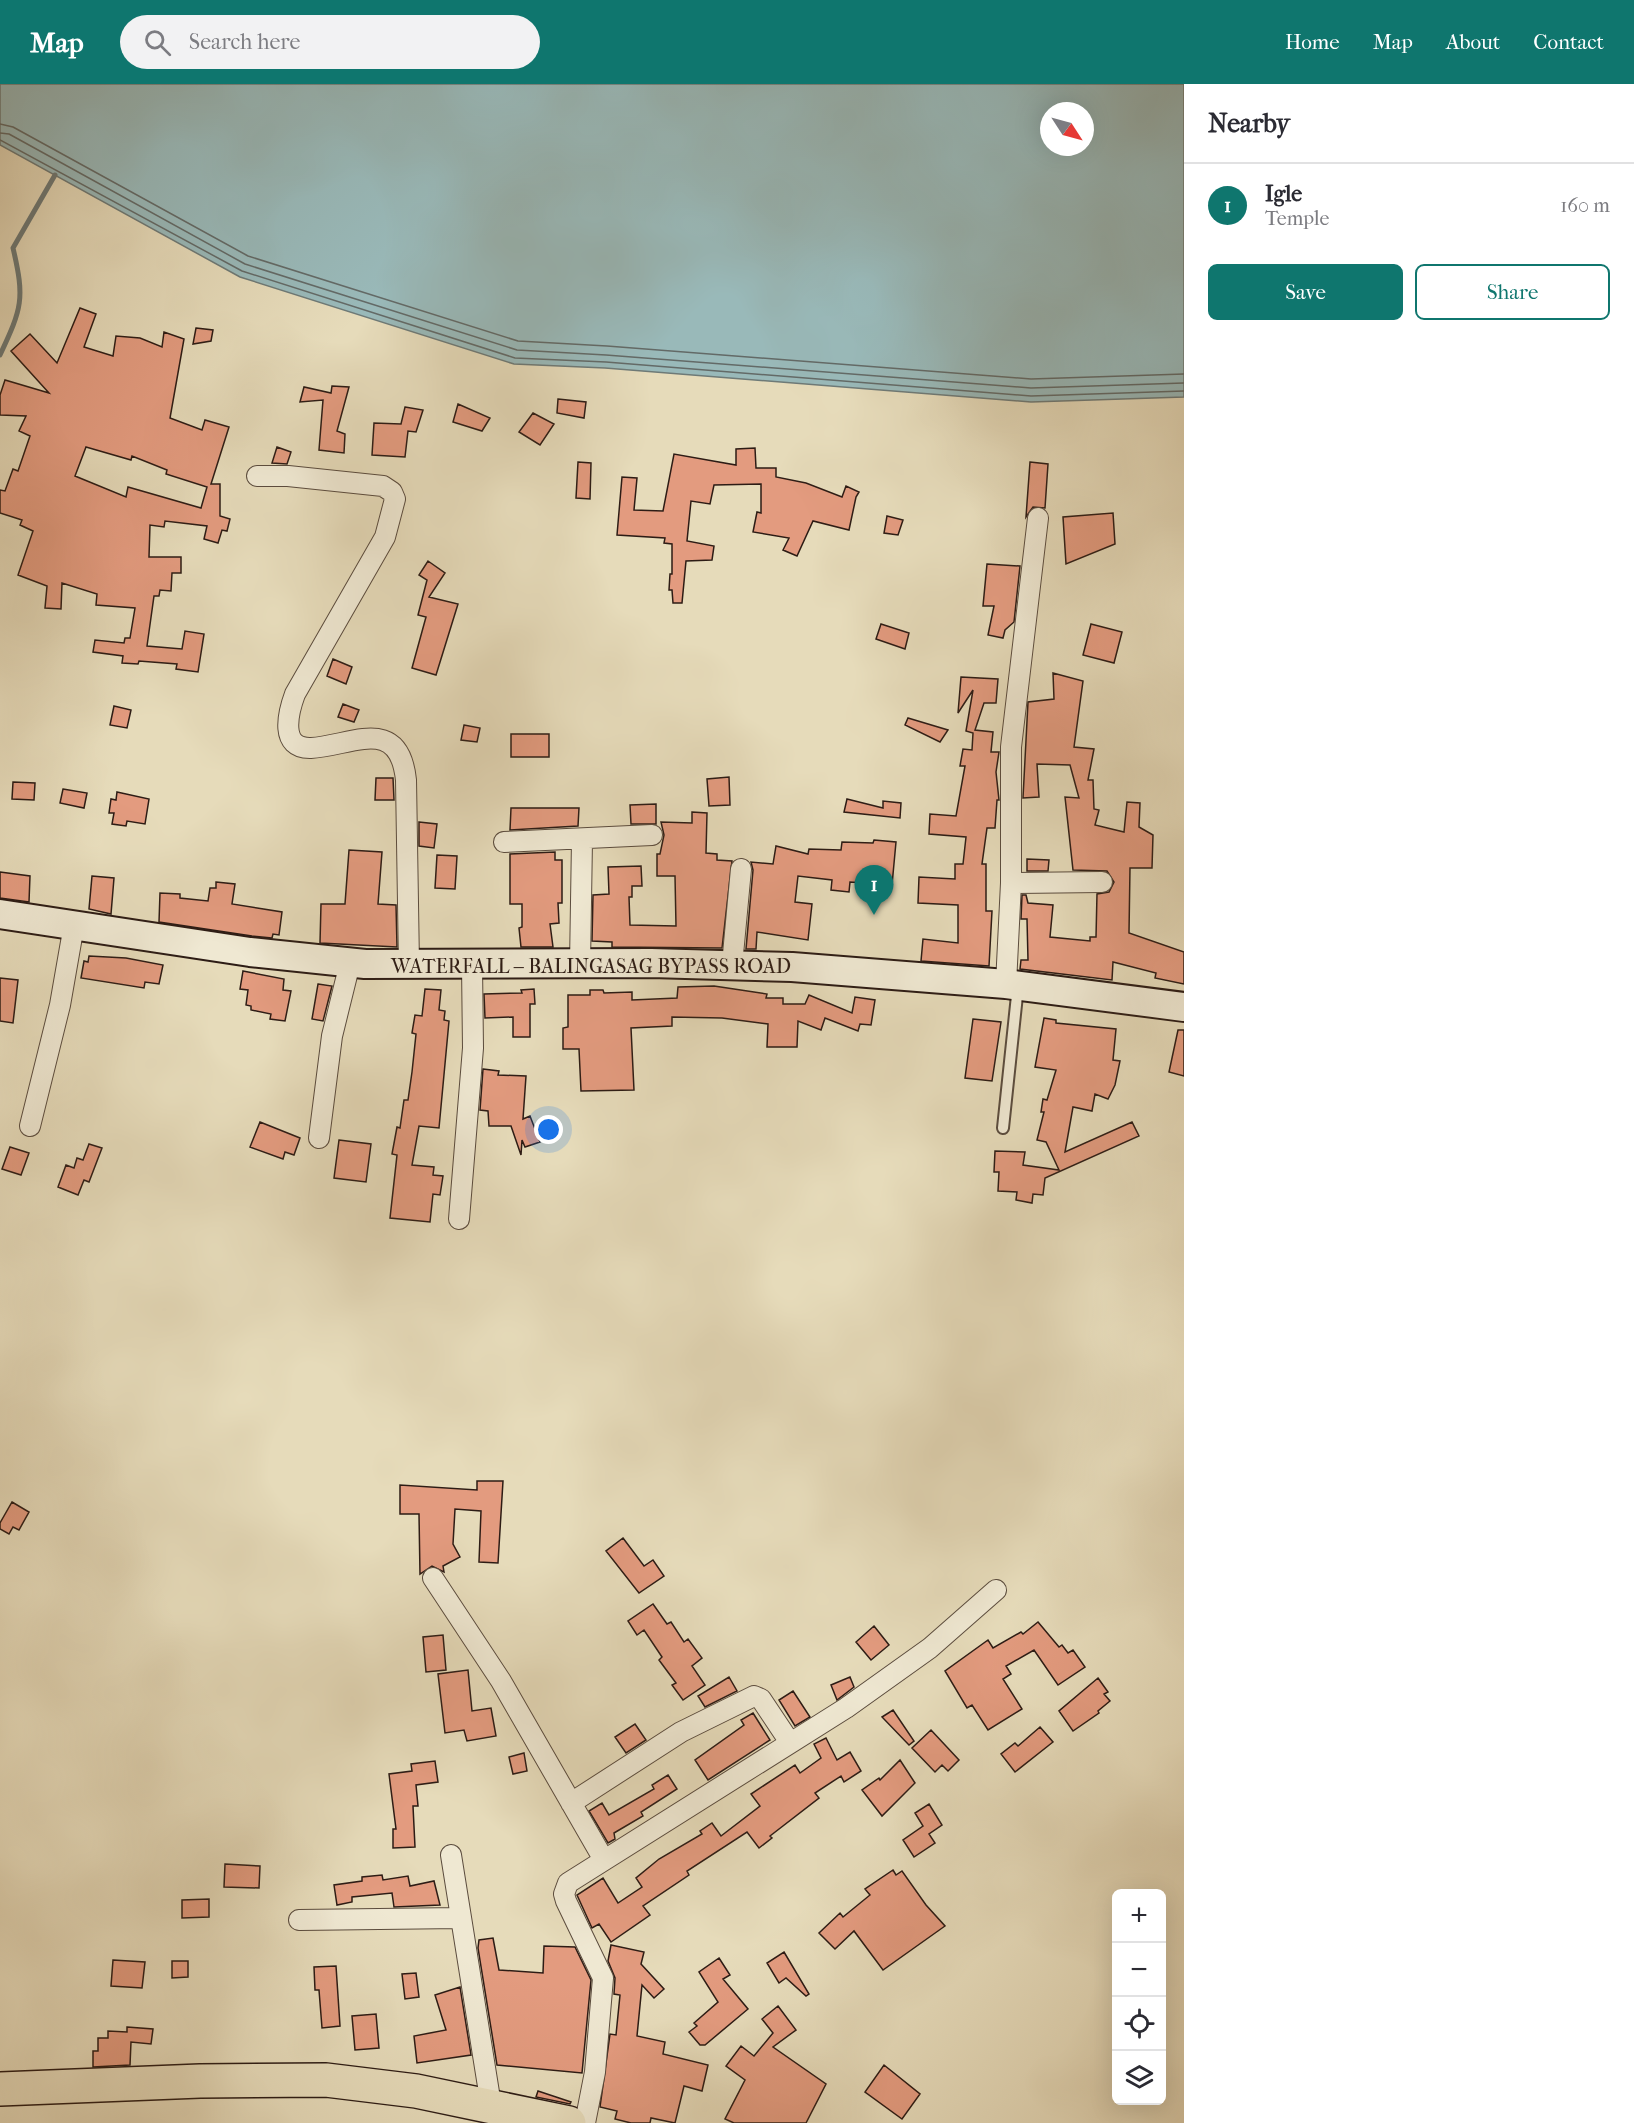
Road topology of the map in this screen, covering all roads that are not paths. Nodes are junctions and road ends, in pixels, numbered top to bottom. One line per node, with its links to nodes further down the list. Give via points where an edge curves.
1 (257, 476): 13 (street, via 382,486 392,492 394,499 385,537 295,694 287,714 287,728 292,741 301,747 371,737 394,748 401,758 406,780)
2 (1038, 518): 8 (street, via 1011,747)
3 (652, 835): 4 (street)
4 (582, 840): 5 (street); 12 (street)
5 (504, 842)
6 (741, 869): 15 (street)
7 (1102, 882): 8 (street)
8 (1011, 883): 16 (street)
9 (0, 914): 10 (main road, WATERFALL ‒ BALINGASAG BYPASS ROAD)
10 (74, 926): 11 (main road, WATERFALL ‒ BALINGASAG BYPASS ROAD); 18 (street, via 60,1005)
11 (350, 963): 13 (main road, WATERFALL ‒ BALINGASAG BYPASS ROAD); 20 (street, via 332,1036)
12 (580, 964): 14 (main road, WATERFALL ‒ BALINGASAG BYPASS ROAD); 15 (main road, WATERFALL ‒ BALINGASAG BYPASS ROAD)
13 (409, 965): 14 (main road, WATERFALL ‒ BALINGASAG BYPASS ROAD)
14 (472, 965): 21 (street, via 473,1048)
15 (732, 965): 16 (main road, WATERFALL ‒ BALINGASAG BYPASS ROAD)
16 (1012, 985): 17 (main road, WATERFALL ‒ BALINGASAG BYPASS ROAD); 19 (lane)
17 (1184, 1007)
18 (30, 1126)
19 (1004, 1128)
20 (319, 1138)
21 (459, 1219)
22 (433, 1578): 25 (street, via 501,1681)
23 (996, 1590): 24 (street, via 910,1663 846,1708)
24 (789, 1741): 25 (street, via 761,1699 754,1696 681,1732); 27 (street)
25 (571, 1803): 27 (street)
26 (451, 1855): 28 (street)
27 (604, 1860): 33 (street, via 568,1883 564,1894 603,1978 595,2072)
28 (459, 1918): 29 (street); 31 (street)
29 (299, 1920)
30 (0, 2089): 31 (highway, via 326,2079)
31 (490, 2105): 32 (highway)
32 (569, 2123)
33 (585, 2123)

